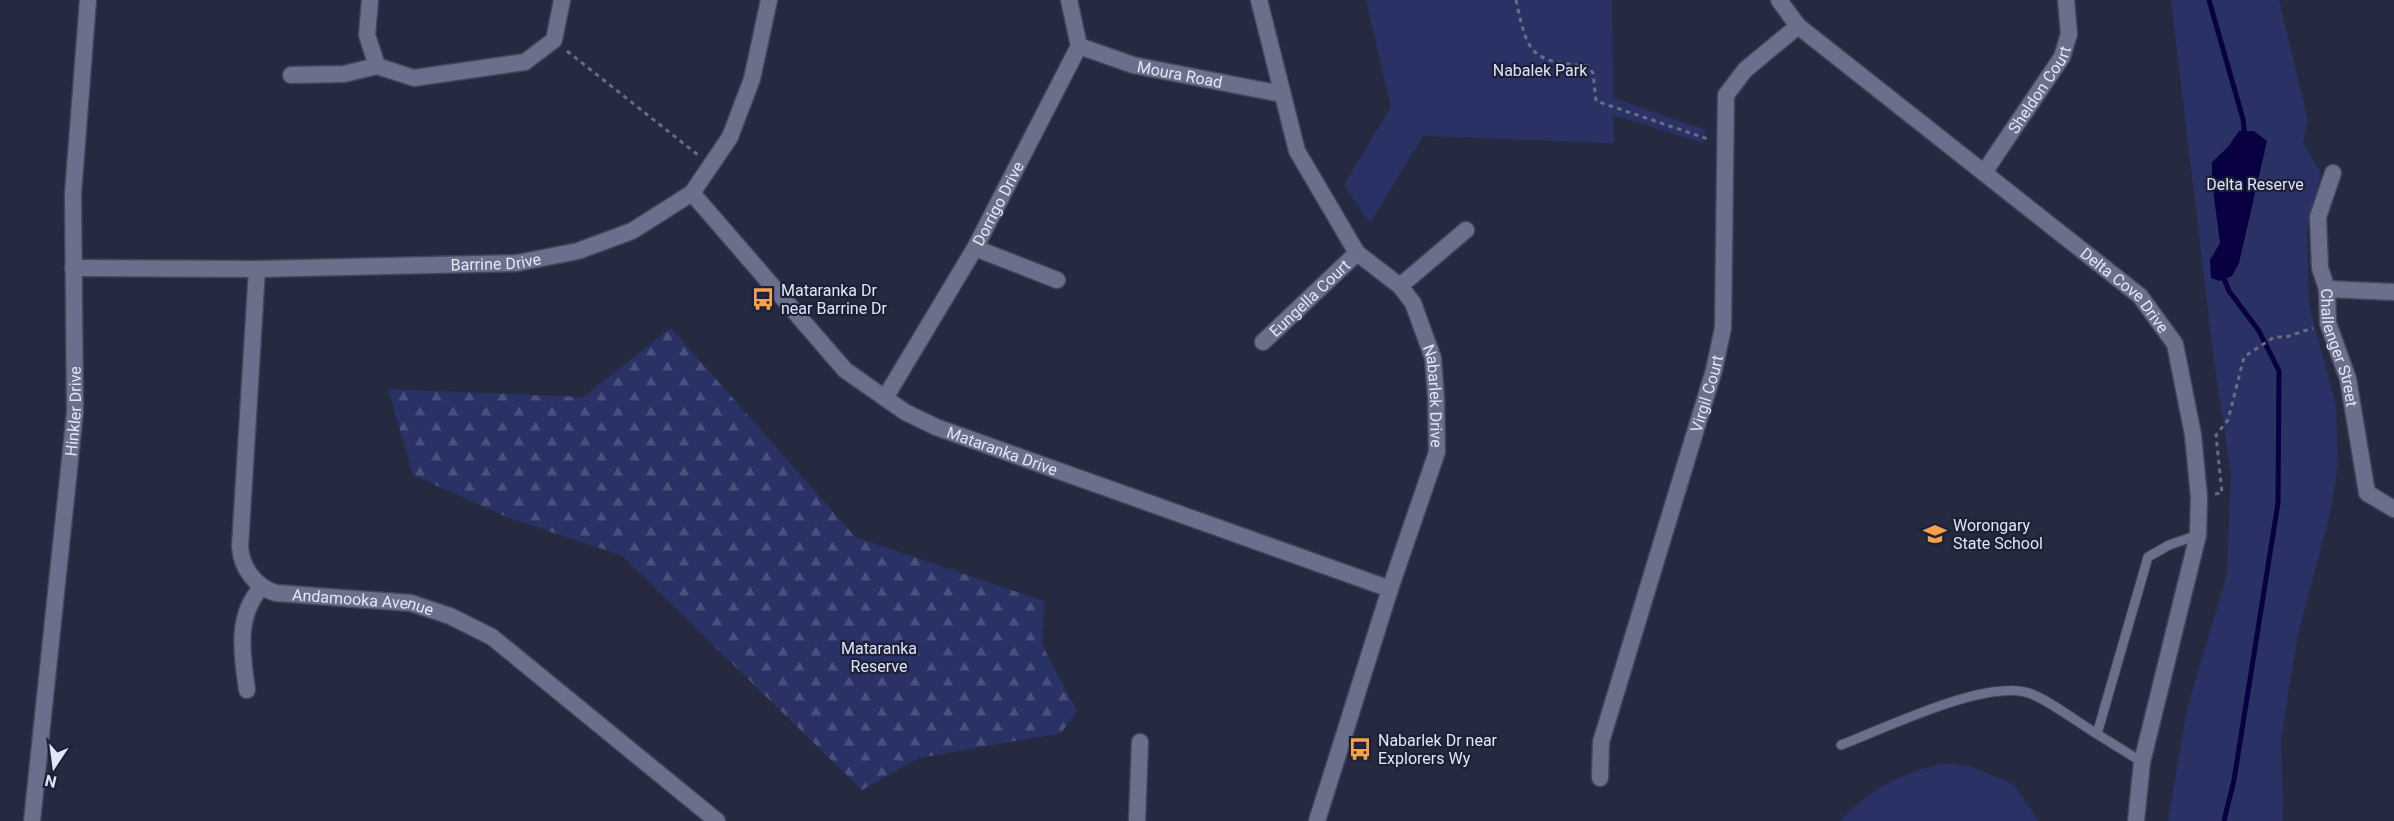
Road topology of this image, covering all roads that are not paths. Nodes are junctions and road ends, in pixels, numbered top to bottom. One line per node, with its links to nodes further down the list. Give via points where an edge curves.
1 (88, 0): 20 (street, Hinkler Drive, via 73,194)
2 (370, 0): 11 (street, via 367,35)
3 (562, 0): 11 (street, via 554,40 525,62 414,78)
4 (769, 0): 16 (street, Barrine Drive, via 752,79 730,137)
5 (1069, 0): 10 (street)
6 (1259, 0): 13 (street, Nabarlek Drive)
7 (1779, 0): 9 (street, Delta Cove Drive)
8 (2066, 0): 14 (street, Sheldon Court, via 2070,34 2062,57)
9 (1798, 26): 14 (street, Delta Cove Drive); 37 (street, Virgil Court, via 1745,70 1726,95 1723,328 1601,742)
10 (1079, 46): 13 (street, Moura Road, via 1133,65); 18 (street, Dorrigo Drive)
11 (377, 66): 12 (street, via 344,74)
12 (291, 75)
13 (1282, 94): 19 (street, Nabarlek Drive, via 1297,152)
14 (1985, 171): 29 (street, Delta Cove Drive, via 2140,296 2175,344 2193,435)
15 (2333, 173): 24 (street, Challenger Street, via 2318,216 2320,268)
16 (692, 193): 21 (street, Barrine Drive, via 632,231 578,251 538,260); 27 (street, Mataranka Drive, via 845,370)
17 (1466, 230): 23 (street)
18 (975, 248): 22 (street); 27 (street, Dorrigo Drive)
19 (1357, 253): 23 (street, Nabarlek Drive); 26 (street, Eungella Court)
20 (73, 268): 21 (street, Barrine Drive); 38 (street, Hinkler Drive, via 75,412)
21 (257, 269): 30 (street, via 240,546 245,566)
22 (1057, 279)
23 (1400, 286): 31 (street, Nabarlek Drive, via 1413,303 1433,358 1437,452)
24 (2327, 290): 25 (street); 28 (street, Challenger Street, via 2328,323 2348,379 2367,493)
25 (2394, 292)
26 (1263, 342)
27 (885, 398): 31 (street, Mataranka Drive, via 936,427)
28 (2394, 509)
29 (2198, 535): 33 (lane, via 2148,557); 36 (street, Delta Cove Drive)
30 (262, 587): 32 (street, via 251,601 243,626); 39 (street, Andamooka Avenue, via 282,593 411,603 450,616 492,637)
31 (1390, 589): 41 (street, Nabarlek Drive)
32 (248, 690)
33 (2097, 734): 35 (lane, via 2027,692 2005,690 1970,696); 36 (lane)
34 (1140, 742): 40 (street)
35 (1841, 745)
36 (2142, 762): 42 (street, Delta Cove Drive)
37 (1600, 778)
38 (32, 821)
39 (717, 821)
40 (1137, 821)
41 (1317, 821)
42 (2136, 821)

